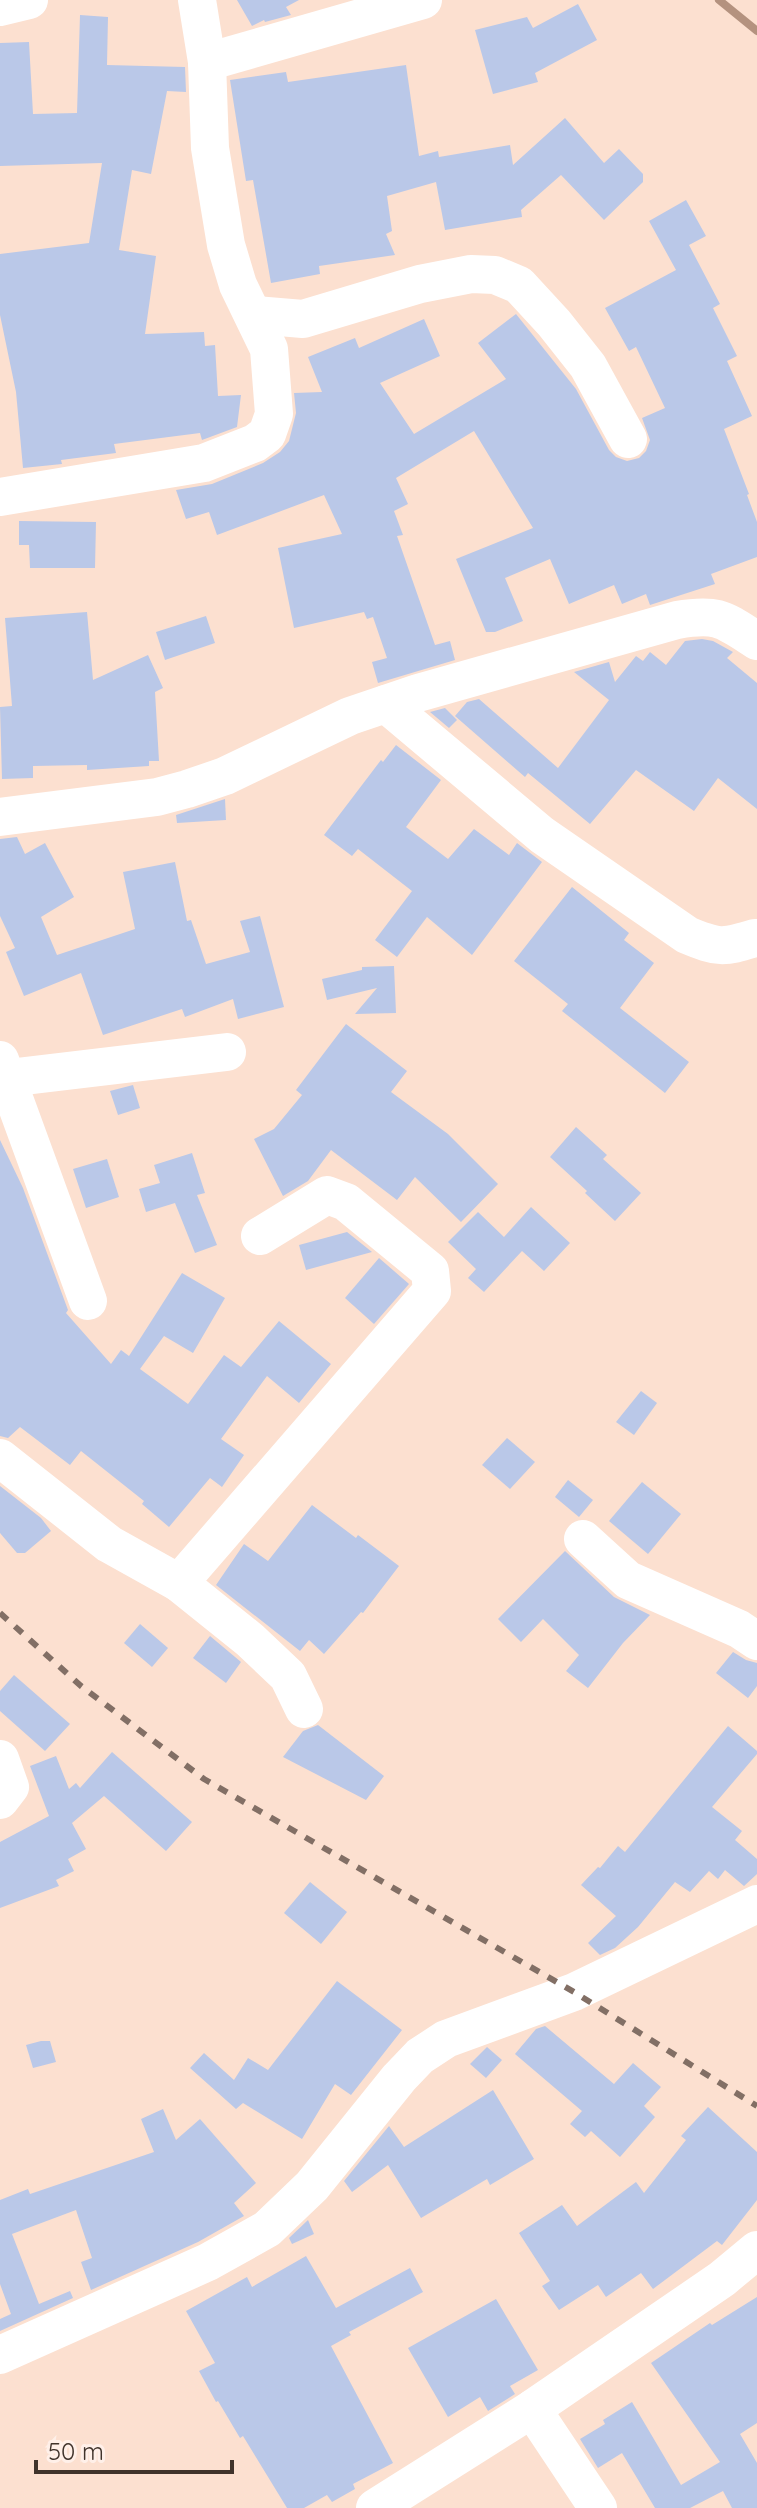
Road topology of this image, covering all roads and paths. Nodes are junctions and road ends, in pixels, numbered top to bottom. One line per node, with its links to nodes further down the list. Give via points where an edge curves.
1 (29, 0): 4 (street)
2 (197, 0): 5 (street)
3 (423, 0): 5 (street)
4 (0, 7)
5 (207, 62): 6 (street, via 210,148 226,245 238,285)
6 (262, 332): 7 (street, via 420,284 495,275 519,285 554,323 588,366); 8 (street, via 274,414 267,434 255,443 204,463)
7 (628, 439)
8 (0, 497)
9 (757, 641): 10 (street, via 728,622 704,615)
10 (386, 704): 11 (street, via 187,789); 12 (street, via 542,835 687,935 727,947)
11 (0, 817)
12 (755, 938)
13 (227, 1052): 14 (street)
14 (4, 1069): 16 (street)
15 (260, 1236): 19 (street, via 327,1195 346,1202 430,1271 432,1291)
16 (88, 1301)
17 (0, 1458): 19 (street, via 109,1544)
18 (583, 1539): 20 (street, via 628,1580)
19 (179, 1583): 21 (street, via 288,1676)
20 (751, 1625)
21 (304, 1709)
22 (0, 1759): 23 (street, via 10,1787)
23 (0, 1800)
24 (757, 1904): 26 (street, via 574,1992 446,2039 399,2078 312,2186 267,2229 208,2262)
25 (757, 2250): 27 (street)
26 (0, 2355)
27 (532, 2409): 28 (street); 29 (street)
28 (375, 2508)
29 (598, 2508)

